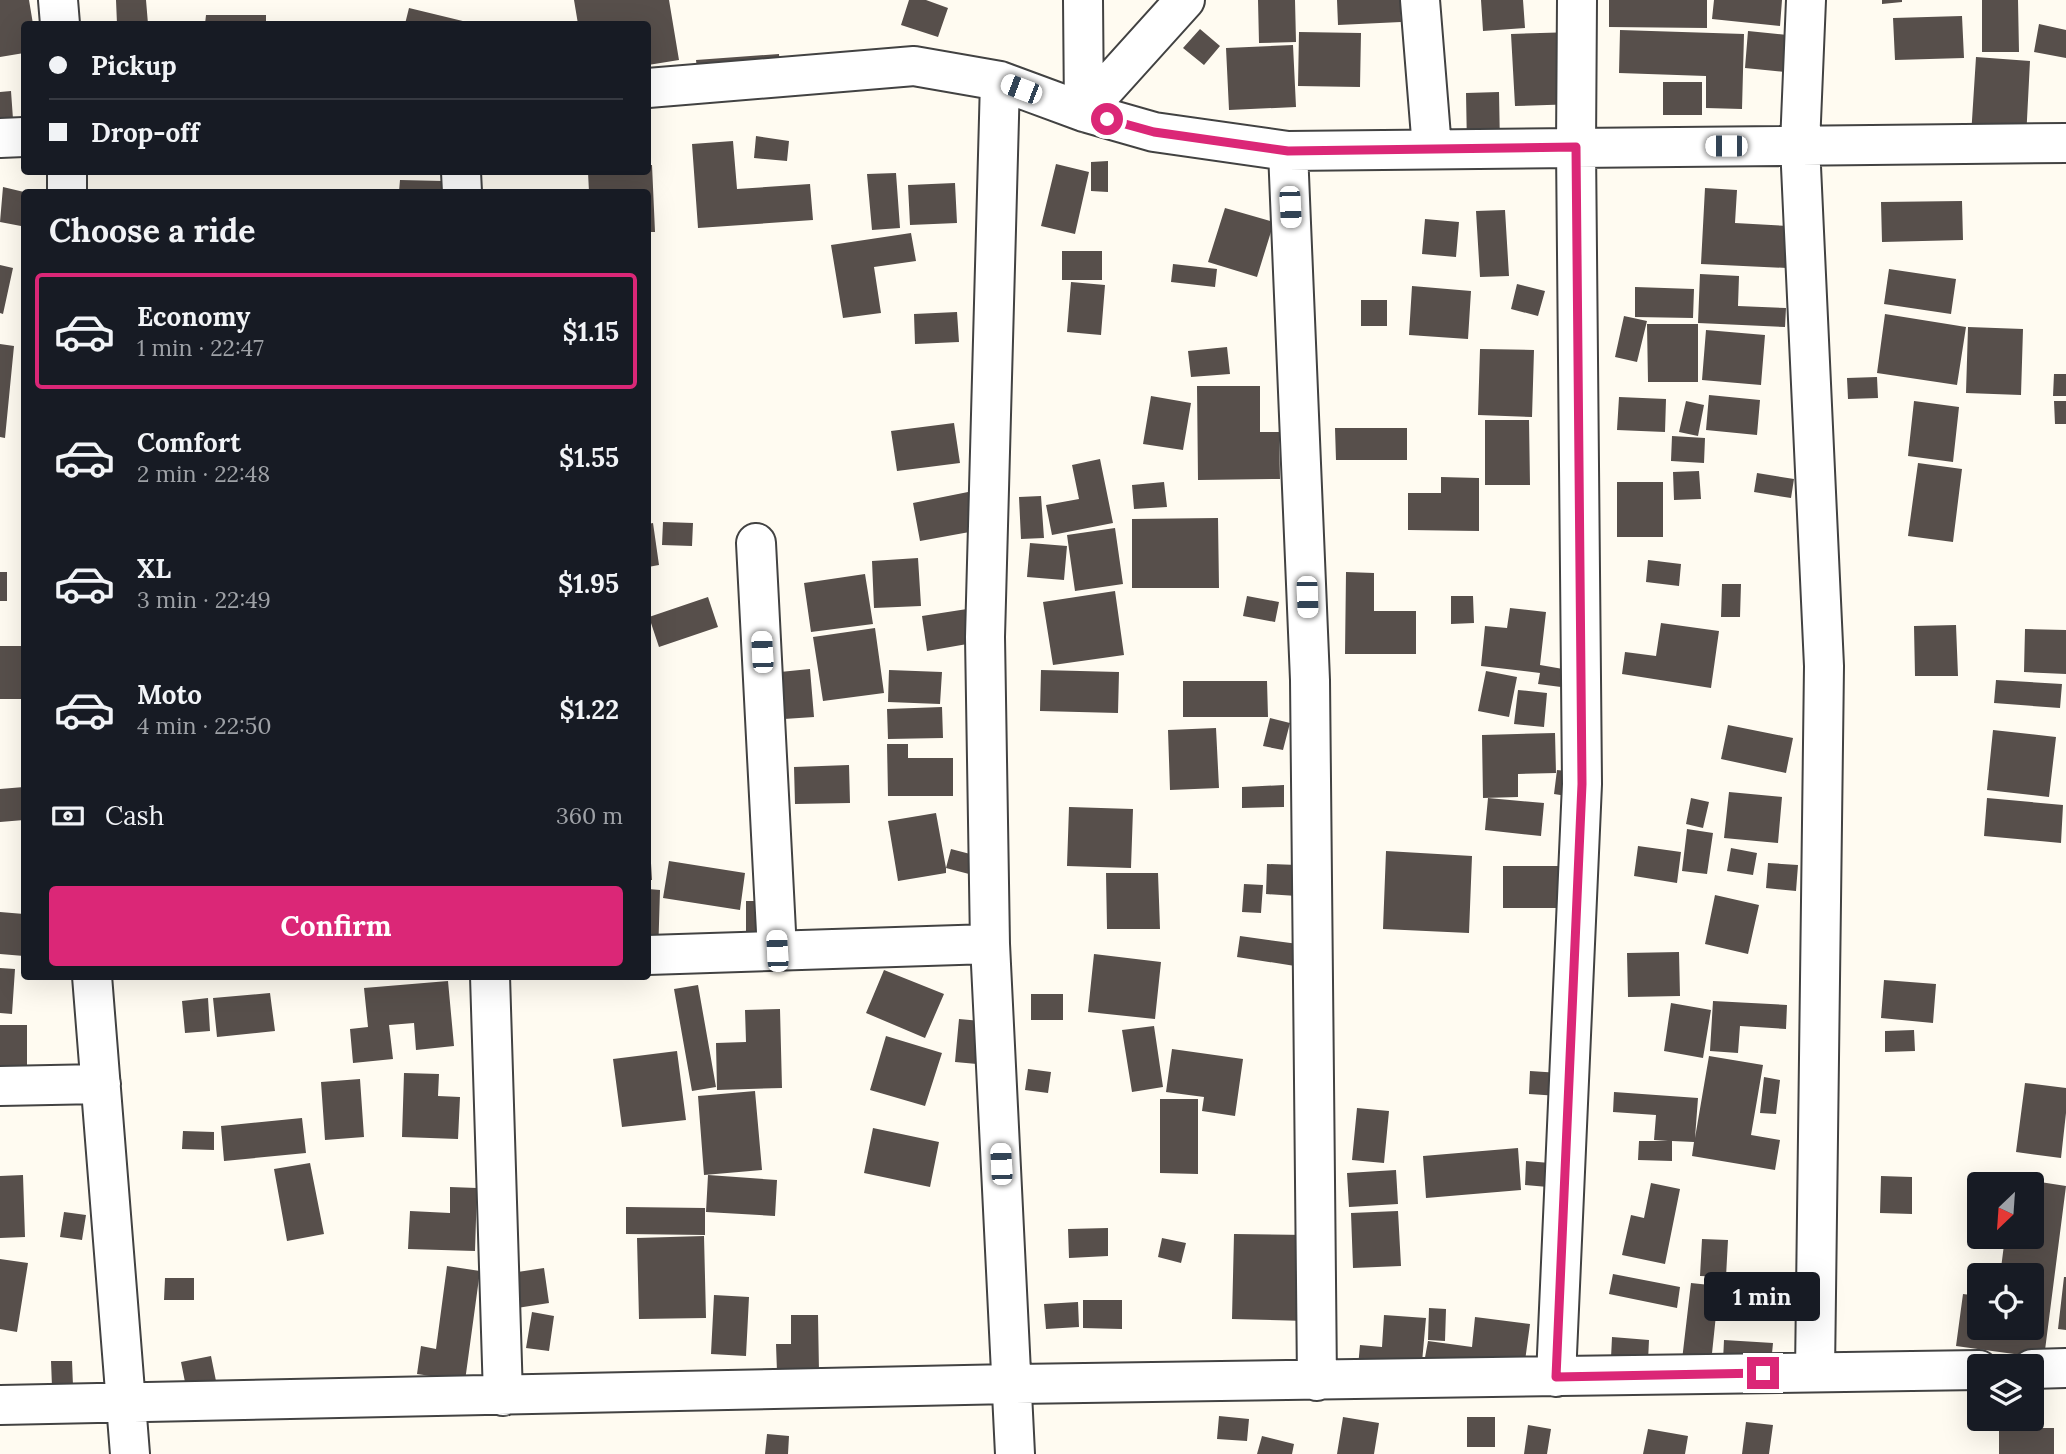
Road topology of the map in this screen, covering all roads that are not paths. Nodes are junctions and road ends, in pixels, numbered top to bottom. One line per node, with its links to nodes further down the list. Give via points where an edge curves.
1 (58, 0): 7 (street)
2 (1083, 0): 10 (street)
3 (1185, 0): 10 (street)
4 (1420, 0): 16 (street)
5 (1577, 0): 15 (street)
6 (1805, 0): 14 (street)
7 (60, 21)
8 (1000, 81): 9 (street, via 914,66); 10 (street); 19 (street, via 985,637)
9 (651, 88)
10 (1084, 112): 17 (street, via 1154,132)
11 (21, 137): 12 (street)
12 (0, 138)
13 (2066, 143): 14 (street)
14 (1800, 145): 15 (street); 29 (street, via 1824,666)
15 (1576, 147): 16 (street); 30 (street, via 1582,784)
16 (1432, 149): 17 (street)
17 (1288, 151): 31 (street, via 1310,680)
18 (756, 543): 20 (street)
19 (990, 944): 20 (street); 32 (street)
20 (777, 951): 21 (street)
21 (651, 955)
22 (92, 980): 24 (street)
23 (490, 980): 33 (street)
24 (101, 1084): 25 (street); 34 (street)
25 (0, 1086)
26 (2066, 1368): 27 (street)
27 (2044, 1369)
28 (1967, 1370): 29 (street)
29 (1815, 1372): 30 (street)
30 (1556, 1377): 31 (street)
31 (1317, 1381): 32 (street)
32 (1012, 1384): 33 (street); 37 (street)
33 (503, 1396): 34 (street)
34 (127, 1403): 35 (street); 36 (street)
35 (0, 1405)
36 (130, 1454)
37 (1014, 1454)

